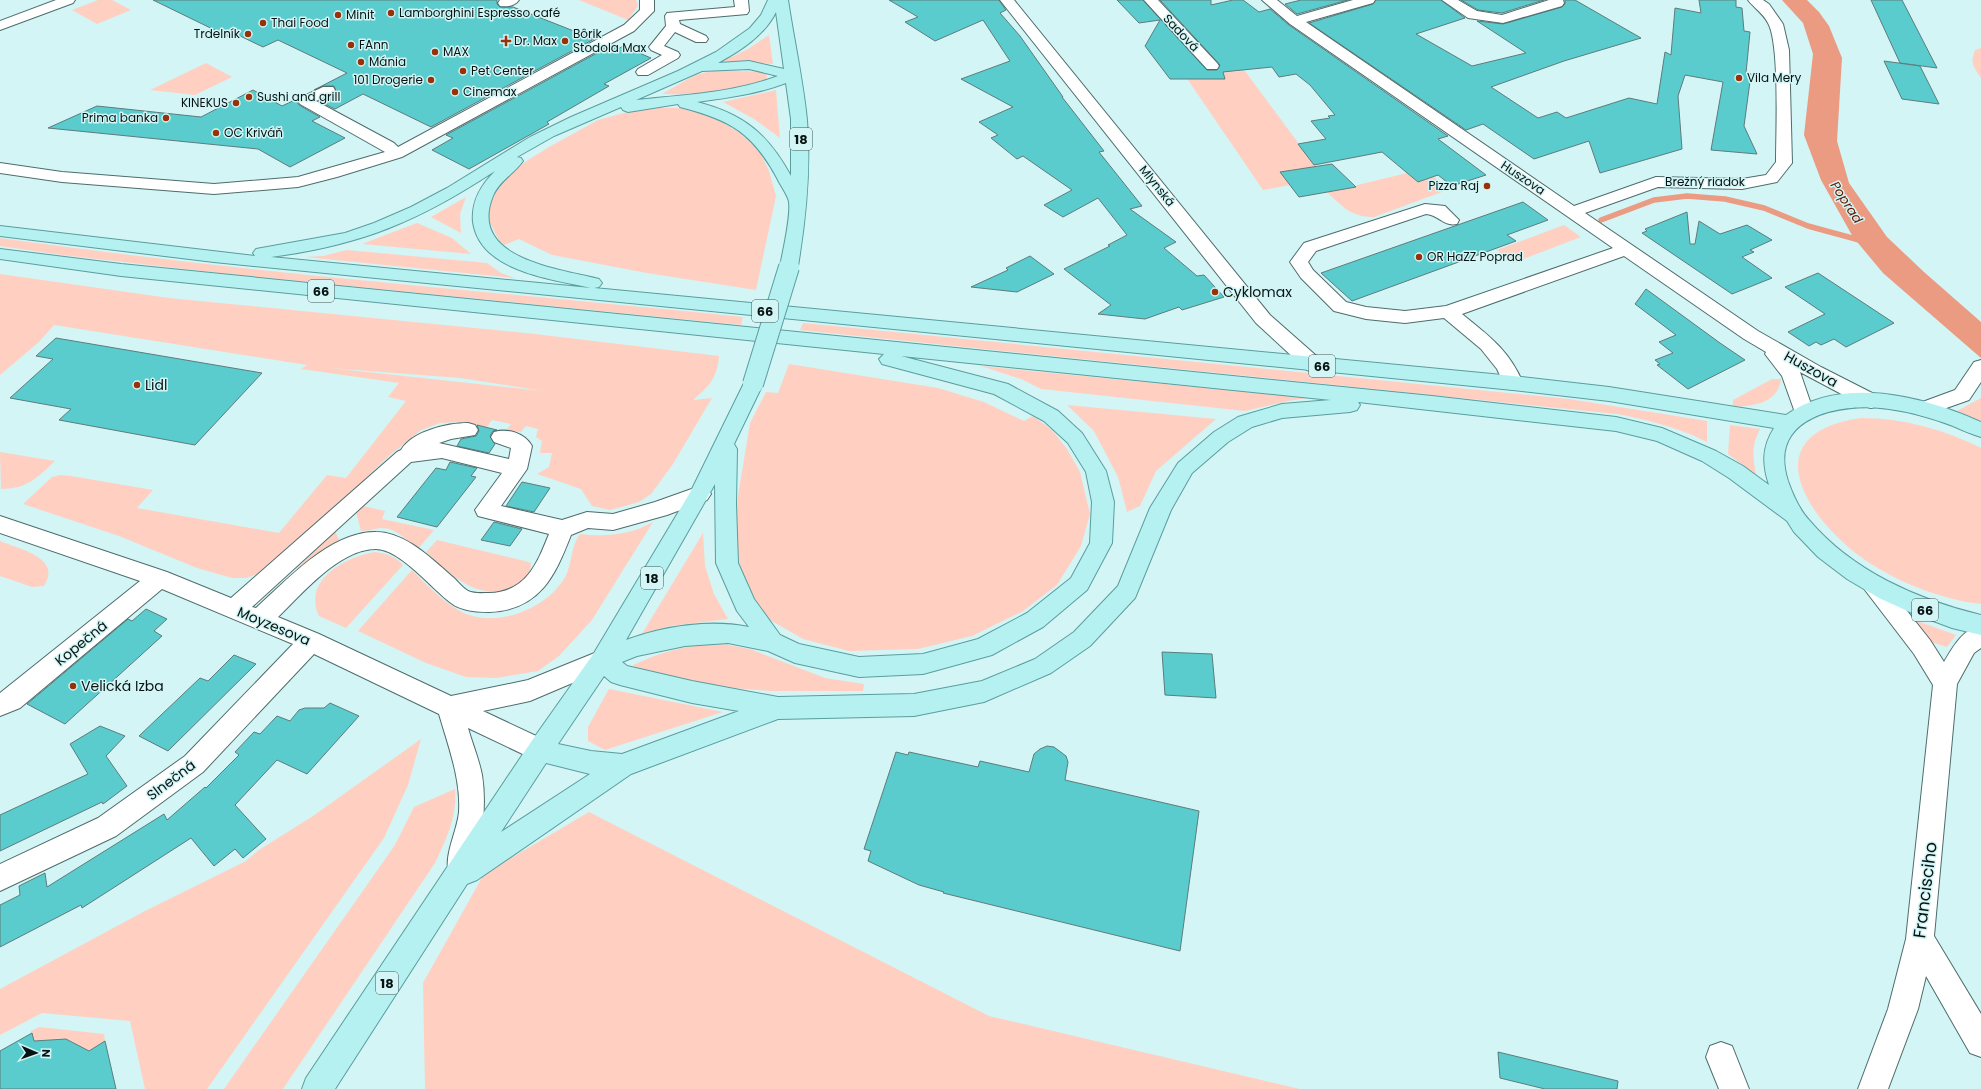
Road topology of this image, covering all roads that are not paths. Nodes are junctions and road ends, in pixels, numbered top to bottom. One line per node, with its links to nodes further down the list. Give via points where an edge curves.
1 (68, 0): 16 (street)
2 (648, 0): 14 (street, via 647,11)
3 (741, 0): 13 (street, via 742,11)
4 (775, 0): 19 (main road, via 773,8 760,26 738,44)
5 (781, 0): 21 (main road, 18)
6 (1006, 0): 37 (street, Mlynská, via 1263,319)
7 (1151, 0): 18 (street, Sadová)
8 (1269, 0): 15 (street, Huszova)
9 (1368, 0): 15 (street)
10 (1449, 0): 11 (street, via 1472,15 1503,19 1557,3)
11 (1556, 0)
12 (1755, 0): 27 (street, Brežný riadok, via 1764,7 1776,24 1782,50 1784,163 1771,179 1742,184 1656,182)
13 (672, 16): 14 (street); 17 (street); 20 (street, via 656,47 673,54)
14 (639, 19): 24 (street, via 622,32)
15 (1295, 21): 27 (street, Huszova)
16 (0, 26)
17 (701, 39)
18 (1212, 66)
19 (697, 69): 21 (main road, via 749,65); 32 (main road, via 535,140 492,164 452,191 378,228 317,245)
20 (643, 72)
21 (793, 75): 23 (main road, via 745,91); 26 (main road, 18, via 800,138)
22 (328, 90): 24 (street, via 305,101 388,146)
23 (669, 102): 26 (main road, via 707,109 749,131 764,145); 33 (main road, via 634,105 576,126 520,157 490,186 480,214 487,239 508,258 543,272)
24 (396, 154): 25 (street, via 298,182 214,189 62,177)
25 (0, 168)
26 (798, 202): 47 (main road, 18, bridge, via 789,266 753,384)
27 (1572, 212): 30 (street, Huszova)
28 (1451, 220): 34 (street, via 1439,210 1425,209 1310,247 1299,262 1307,274 1340,307 1405,318)
29 (0, 231): 32 (main road, 66)
30 (1627, 249): 34 (street); 35 (street, Huszova)
31 (0, 254): 36 (main road, 66, via 121,270)
32 (214, 257): 33 (main road, 66)
33 (676, 302): 37 (main road, 66)
34 (1448, 312): 39 (street, via 1488,346 1506,366)
35 (1752, 335): 40 (street, Huszova, via 1814,372); 43 (street, Huszova, via 1777,357 1791,374)
36 (812, 340): 41 (main road, 66); 61 (main road, via 981,383 1014,395 1051,416 1075,438 1096,471 1104,502 1101,543 1079,584 1035,620 984,648 923,664 859,667 795,653)
37 (1314, 365): 39 (main road, 66)
38 (1981, 367): 42 (street, via 1962,395)
39 (1513, 383): 43 (main road, 66)
40 (1871, 401): 42 (main road, 66); 43 (main road, 66, via 1846,401 1823,405)
41 (1432, 402): 51 (main road, 66, via 1616,424 1662,435 1729,468); 66 (main road, via 1327,406 1282,411 1245,422 1221,437 1185,468 1161,508 1128,591 1082,639 1043,666 984,691 914,705)
42 (1924, 409): 45 (main road, 66)
43 (1796, 418): 51 (main road, 66, via 1783,430 1776,443 1774,468 1780,491)
44 (468, 430): 48 (street, via 452,430 428,438)
45 (1981, 430)
46 (501, 437): 49 (street, via 515,440 522,446)
47 (727, 442): 50 (main road, 18); 61 (main road, via 727,563 745,604)
48 (404, 457): 49 (street, via 442,450); 56 (street)
49 (517, 469): 53 (street, via 486,510)
50 (700, 494): 53 (street, via 659,510 614,522 587,520); 62 (main road, 18)
51 (1795, 516): 55 (main road, 66, via 1827,552)
52 (0, 524): 54 (street, Moyzesova)
53 (562, 529): 57 (street, via 546,569 532,589 510,601 487,603 462,599 399,546 376,540 348,545 327,557)
54 (159, 578): 56 (street, Moyzesova); 64 (street, Kopečná, via 11,700)
55 (1873, 584): 58 (main road, 66, via 1918,607 1942,616); 63 (street, via 1922,647)
56 (234, 609): 57 (street, Moyzesova)
57 (259, 620): 60 (street, Moyzesova)
58 (1981, 625)
59 (1981, 634): 63 (street, Francisciho, via 1966,646)
60 (311, 641): 65 (street, Moyzesova); 69 (street, Slnečná, via 194,764 108,827)
61 (772, 642): 62 (main road, via 728,633 685,636 634,647)
62 (602, 660): 65 (street, via 530,690); 66 (main road, via 620,675); 67 (main road, 18)
63 (1945, 683): 71 (street, Francisciho)
64 (0, 705)
65 (449, 708): 67 (street, Moyzesova); 70 (street, via 469,774 472,812)
66 (778, 708): 68 (main road)
67 (540, 750): 68 (main road, via 558,757); 70 (main road, 18)
68 (622, 766): 70 (main road)
69 (0, 878)
70 (458, 878): 74 (main road, 18)
71 (1920, 939): 72 (street); 76 (street, Francisciho, via 1903,1008)
72 (1981, 1042)
73 (1721, 1057): 75 (street)
74 (317, 1089)
75 (1734, 1089)
76 (1873, 1089)

